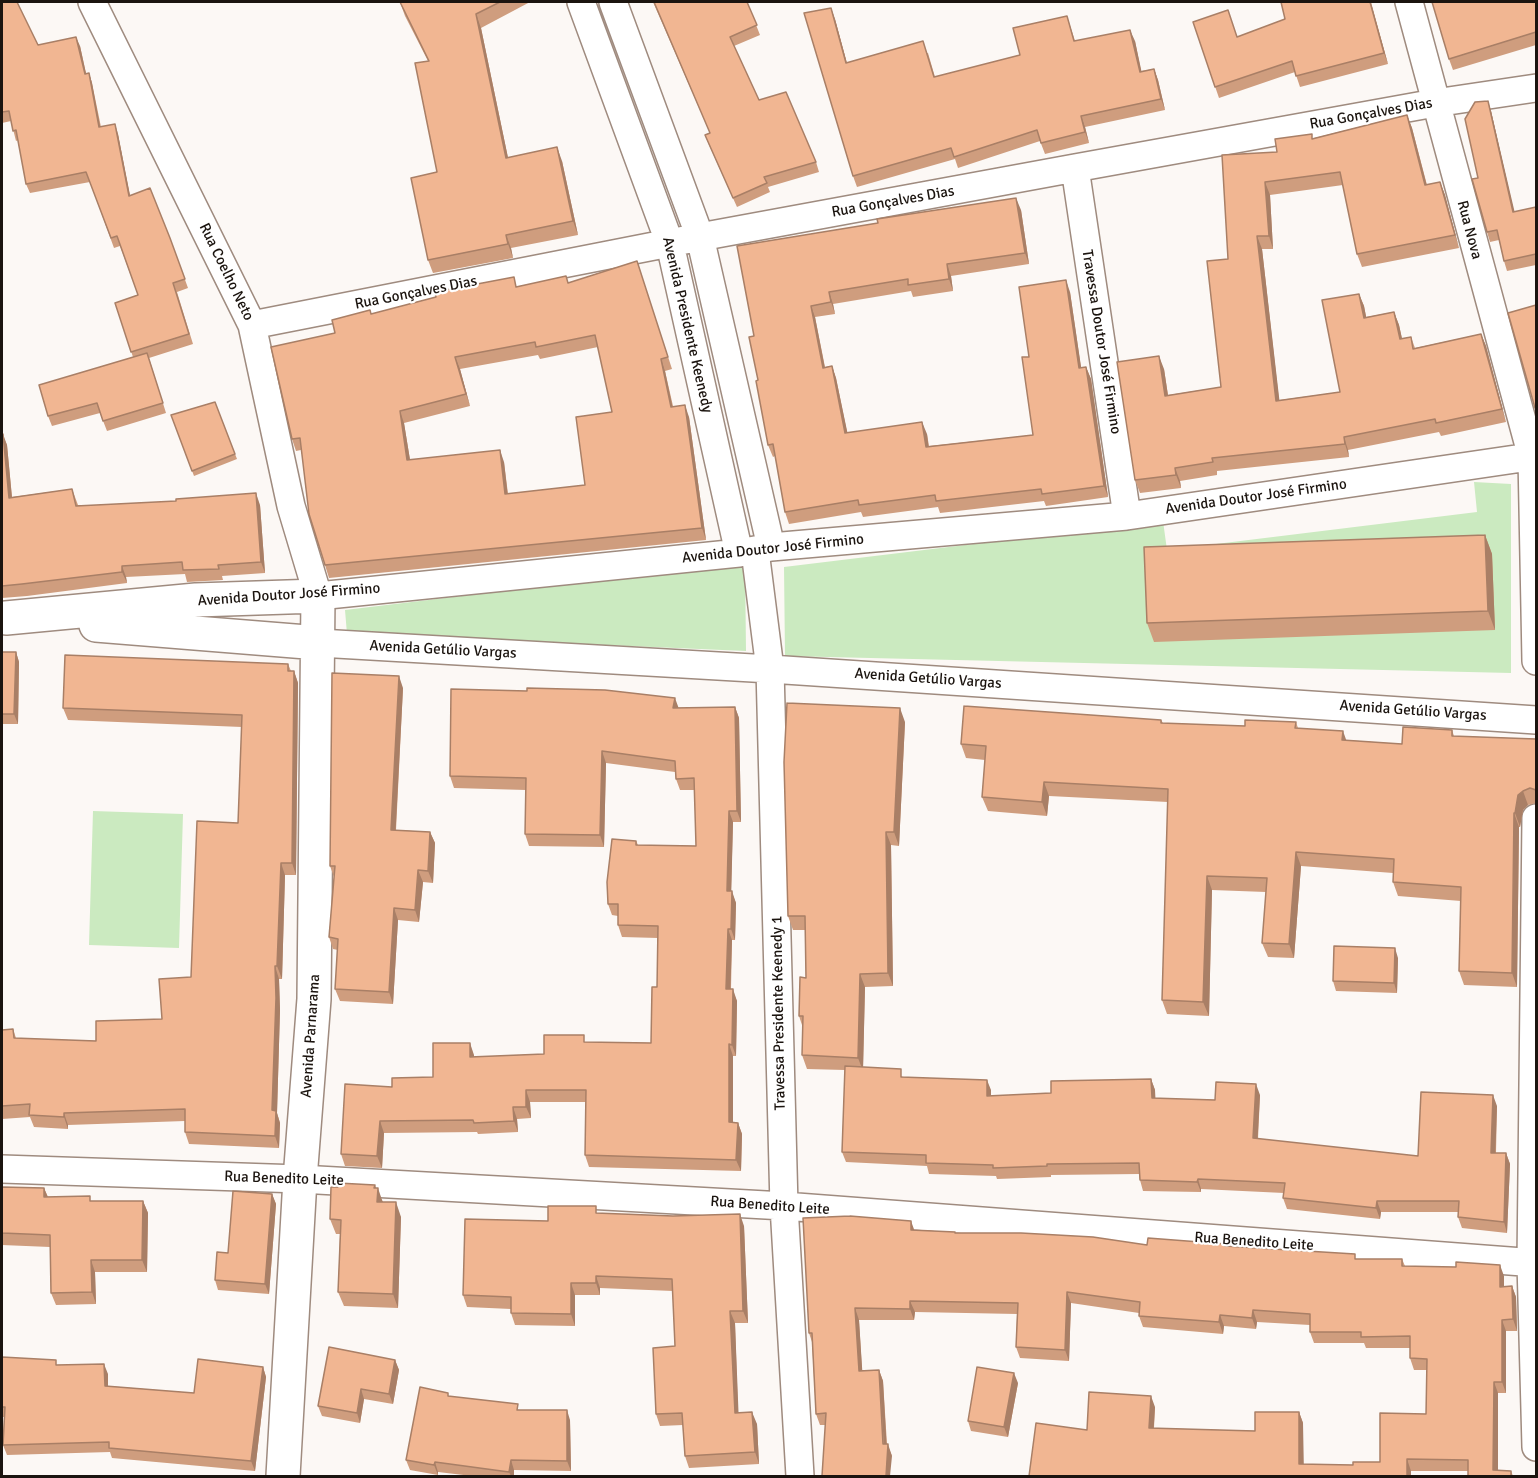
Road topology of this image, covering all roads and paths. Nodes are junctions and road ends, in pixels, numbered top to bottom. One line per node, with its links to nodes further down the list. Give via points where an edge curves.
1 (92, 2): 10 (street, Rua Coelho Neto)
2 (581, 2): 9 (street, Avenida Presidente Keenedy)
3 (614, 2): 8 (street, Avenida Presidente Keenedy)
4 (1409, 2): 6 (street, Rua Nova)
5 (1536, 88): 6 (street, Rua Gonçalves Dias)
6 (1435, 103): 7 (street, Rua Gonçalves Dias); 11 (street, Rua Nova)
7 (1075, 168): 8 (street, Rua Gonçalves Dias); 12 (street, Travessa Doutor José Firmino)
8 (700, 237): 9 (street, Rua Gonçalves Dias); 13 (street, Avenida Presidente Keenedy)
9 (670, 244): 10 (street, Rua Gonçalves Dias); 13 (street, Avenida Presidente Keenedy)
10 (252, 325): 14 (street, Rua Coelho Neto, via 291,506)
11 (1534, 457): 12 (street, Avenida Doutor José Firmino); 17 (street, Rua Nova)
12 (1127, 516): 13 (street, Avenida Doutor José Firmino)
13 (755, 550): 14 (street, Avenida Doutor José Firmino); 18 (street, Travessa Presidente Keenedy 1)
14 (318, 596): 15 (street, Avenida Doutor José Firmino, via 196,600); 16 (street, Avenida Parnarama)
15 (4, 618): 16 (street, Avenida Doutor José Firmino)
16 (319, 643): 18 (street, Avenida Getúlio Vargas); 22 (street, Avenida Parnarama, via 314,999)
17 (1536, 661)
18 (770, 669): 19 (street, Avenida Getúlio Vargas); 23 (street, Travessa Presidente Keenedy 1)
19 (1536, 720)
20 (1536, 818): 24 (street)
21 (2, 1169): 22 (street, Rua Benedito Leite)
22 (300, 1179): 23 (street, Rua Benedito Leite); 26 (street, Avenida Parnarama)
23 (784, 1206): 24 (street, Rua Benedito Leite); 27 (street, Travessa Presidente Keenedy 1)
24 (1534, 1263): 25 (street)
25 (1536, 1447)
26 (283, 1476)
27 (800, 1476)

